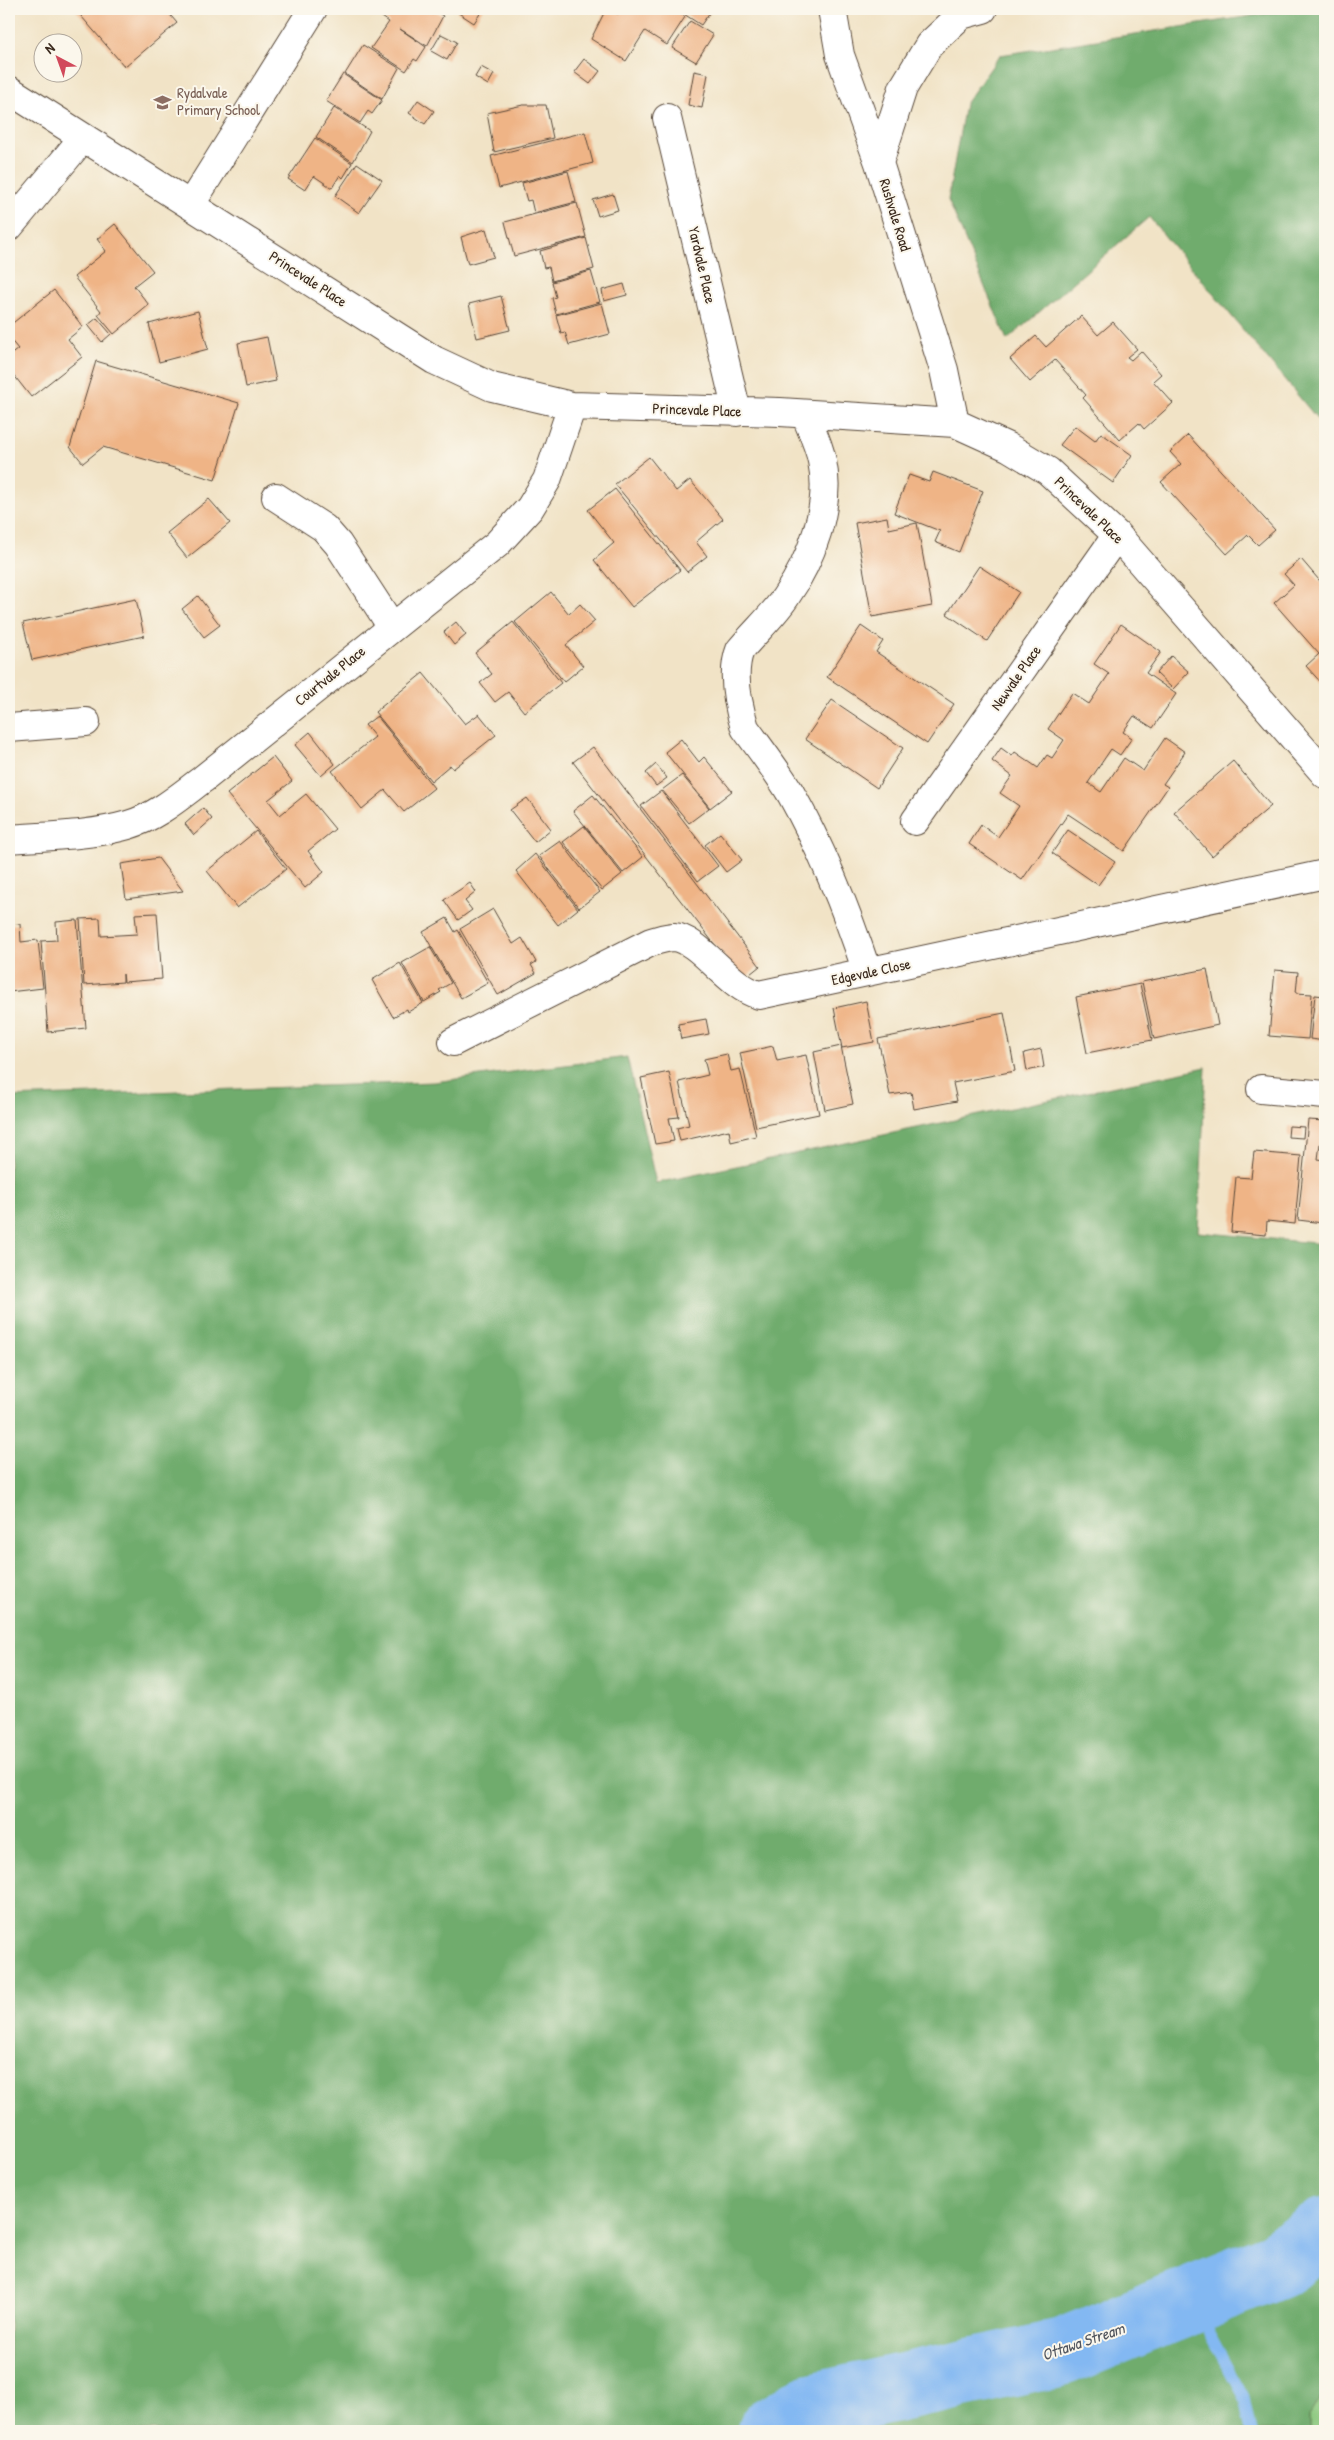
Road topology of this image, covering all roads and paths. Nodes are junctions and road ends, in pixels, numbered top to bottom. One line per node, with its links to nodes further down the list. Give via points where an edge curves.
1 (313, 9): 8 (street)
2 (832, 9): 7 (street, Rushvale Road, via 840,55)
3 (983, 9): 7 (street, via 961,15 929,45 903,88)
4 (9, 90): 6 (street, Princevale Place)
5 (667, 118): 11 (street, Yardvale Place)
6 (83, 138): 8 (street, Princevale Place); 9 (street)
7 (879, 163): 13 (street, Rushvale Road, via 944,370)
8 (191, 204): 10 (street, Princevale Place, via 434,360 492,387)
9 (9, 226)
10 (572, 406): 11 (street, Princevale Place); 16 (street, Courtvale Place, via 547,480 530,508 497,544)
11 (737, 412): 12 (street, Princevale Place)
12 (805, 414): 13 (street, Princevale Place); 23 (street, via 822,461 823,498 814,540 786,596 740,650 735,674 741,716 746,728 790,793 809,829 838,888)
13 (955, 423): 15 (street, Princevale Place, via 1008,447 1048,471)
14 (276, 497): 16 (street, via 324,528)
15 (1117, 535): 19 (street, Princevale Place); 20 (street, Newvale Place)
16 (392, 627): 21 (street, Courtvale Place, via 162,809 120,827)
17 (86, 722): 18 (street)
18 (9, 728)
19 (1325, 774)
20 (915, 821)
21 (9, 839)
22 (1325, 874): 23 (street, Edgevale Close)
23 (868, 972): 24 (street, Edgevale Close, via 759,995 741,987 687,942 665,937)
24 (453, 1042)
25 (1261, 1089): 26 (street)
26 (1325, 1095)

